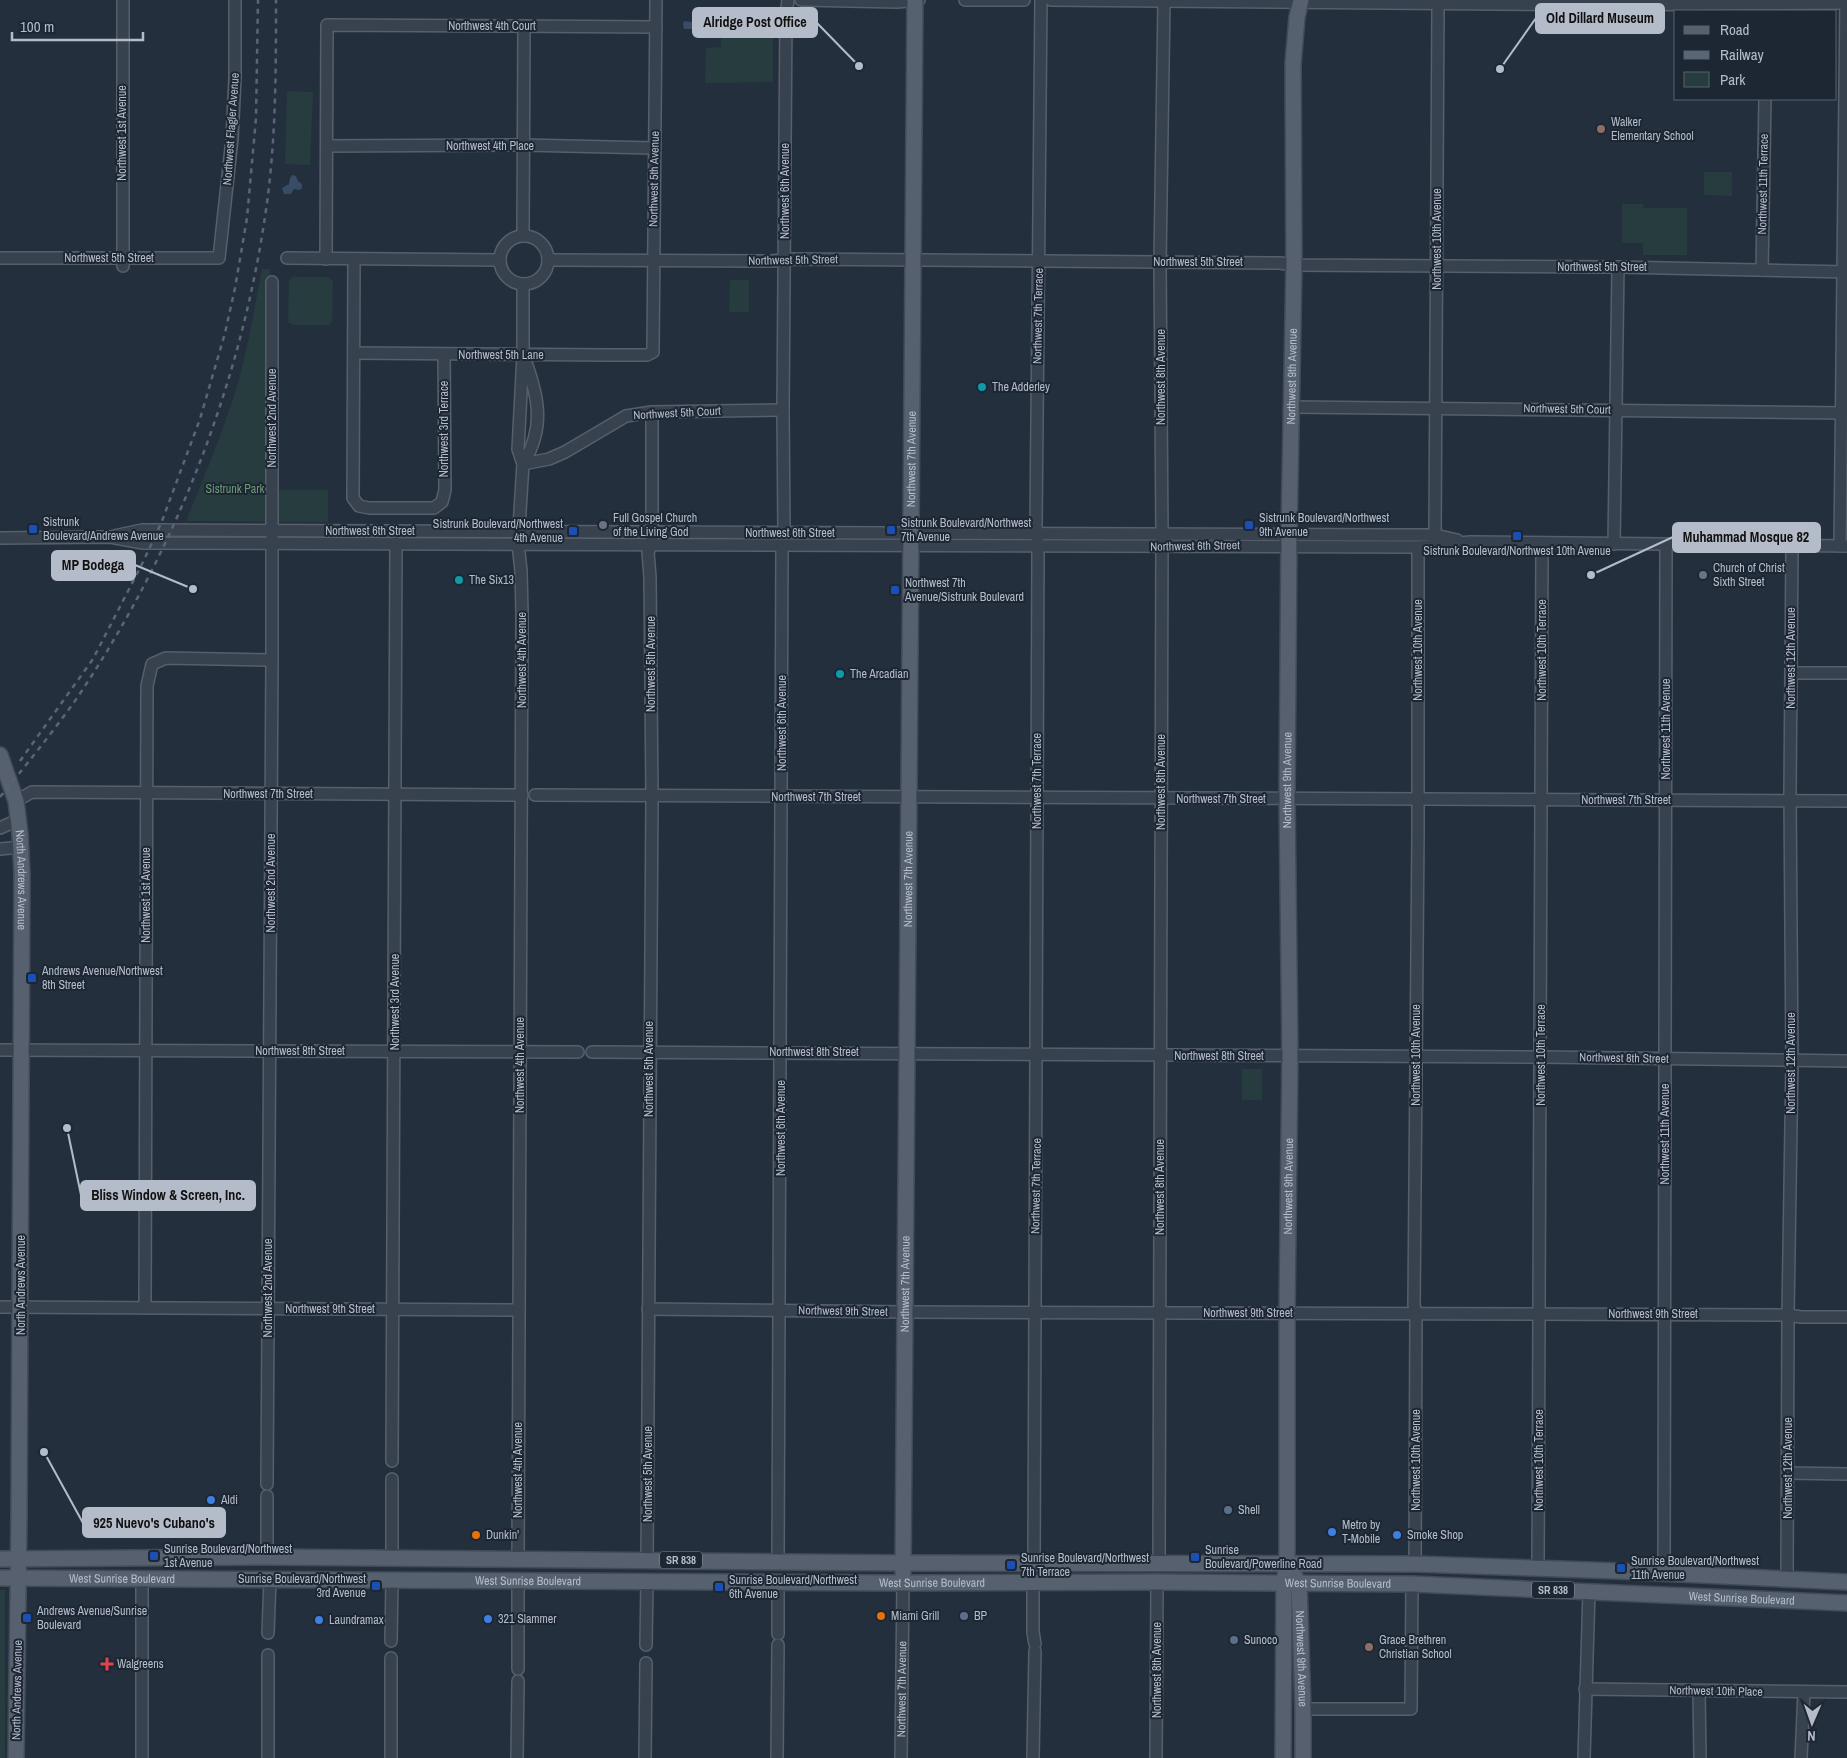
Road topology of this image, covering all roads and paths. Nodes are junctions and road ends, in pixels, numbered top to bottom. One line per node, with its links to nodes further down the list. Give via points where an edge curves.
1 (123, 0): 38 (street, Northwest 1st Avenue)
2 (236, 0): 28 (street, Northwest Flagler Avenue, via 232,139)
3 (656, 0): 21 (street, Northwest 5th Avenue)
4 (788, 0): 32 (street, Northwest 6th Avenue)
5 (801, 0): 6 (street)
6 (916, 0): 35 (main road, Northwest 7th Avenue)
7 (965, 0): 8 (street)
8 (1024, 0)
9 (1041, 0): 37 (street, Northwest 7th Terrace)
10 (1051, 0): 11 (street)
11 (1112, 0): 12 (street)
12 (1164, 1): 13 (street); 39 (street, Northwest 8th Avenue)
13 (1301, 1): 14 (street); 40 (main road, Northwest 9th Avenue, via 1293,64)
14 (1385, 1): 18 (street)
15 (1595, 2): 16 (street); 18 (street)
16 (1671, 2): 19 (street)
17 (1846, 2): 19 (street); 44 (street)
18 (1438, 3): 41 (street, Northwest 10th Avenue)
19 (1766, 8)
20 (524, 26): 21 (street, Northwest 4th Court); 23 (street); 24 (street, Northwest 4th Court, via 327,25)
21 (656, 27): 25 (street, Northwest 5th Avenue)
22 (1765, 100): 43 (street, Northwest 11th Terrace)
23 (523, 145): 24 (street, Northwest 4th Place); 25 (street, Northwest 4th Place); 26 (street)
24 (327, 146): 30 (street)
25 (654, 148): 36 (street, Northwest 5th Avenue)
26 (523, 236): 33 (street, via 509,240); 34 (street, via 541,242)
27 (0, 258): 38 (street, Northwest 5th Street)
28 (219, 258): 38 (street, Northwest 5th Street)
29 (287, 258): 30 (street)
30 (326, 259): 31 (street)
31 (354, 259): 33 (street); 47 (street)
32 (785, 259): 35 (street, Northwest 5th Street); 36 (street, Northwest 5th Street); 53 (street, Northwest 6th Avenue)
33 (500, 260): 46 (street, via 504,274)
34 (548, 260): 36 (street, Northwest 5th Street); 46 (street, via 547,268 538,279)
35 (913, 260): 37 (street, Northwest 5th Street); 68 (main road, Northwest 7th Avenue)
36 (653, 261): 50 (street, Northwest 5th Avenue, via 653,352)
37 (1038, 261): 39 (street, Northwest 5th Street); 62 (street, Northwest 7th Terrace)
38 (122, 262)
39 (1160, 262): 40 (street, Northwest 5th Street); 63 (street, Northwest 8th Avenue)
40 (1294, 265): 41 (street, Northwest 5th Street); 51 (main road, Northwest 9th Avenue)
41 (1437, 267): 42 (street, Northwest 5th Street); 52 (street, Northwest 10th Avenue)
42 (1618, 267): 43 (street, Northwest 5th Street); 54 (street)
43 (1762, 270): 44 (street, Northwest 5th Street)
44 (1845, 272): 56 (street)
45 (272, 282): 59 (street, Northwest 2nd Avenue)
46 (523, 284): 49 (street, Northwest 4th Avenue)
47 (354, 353): 48 (street, Northwest 5th Lane); 58 (street, Northwest 6th Street, via 353,498 359,506 370,508 434,508)
48 (444, 354): 49 (street, Northwest 5th Lane); 58 (street, Northwest 3rd Terrace, via 445,490)
49 (523, 355): 50 (street, Northwest 5th Lane); 57 (street, Northwest 4th Avenue, via 518,449); 57 (street, Northwest 4th Avenue, via 535,389 538,420 531,451)
50 (648, 355)
51 (1293, 407): 52 (street, Northwest 5th Court); 69 (main road, Northwest 9th Avenue)
52 (1435, 408): 54 (street, Northwest 5th Court); 64 (street, Northwest 10th Avenue)
53 (782, 410): 55 (street, Northwest 5th Court); 61 (street, Northwest 6th Avenue)
54 (1616, 410): 56 (street, Northwest 5th Court); 76 (street)
55 (652, 412): 57 (street, Northwest 5th Court, via 626,416 565,452); 60 (street, Northwest 5th Avenue)
56 (1842, 413): 81 (street)
57 (523, 464): 67 (street, Northwest 4th Avenue)
58 (442, 502)
59 (272, 531): 65 (street, Northwest 6th Street, via 142,530); 67 (street, Northwest 6th Street); 71 (street, Northwest 2nd Avenue)
60 (652, 532): 61 (street, Northwest 6th Street); 67 (street, Northwest 6th Street); 75 (street, Northwest 5th Avenue)
61 (784, 533): 68 (street, Northwest 6th Street)
62 (1036, 534): 63 (street, Northwest 6th Street); 68 (street, Northwest 6th Street); 79 (street, Northwest 7th Terrace)
63 (1162, 534): 69 (street, Northwest 6th Street); 82 (street, Northwest 8th Avenue)
64 (1435, 536): 69 (street, Northwest 6th Street); 70 (street, Northwest 6th Street)
65 (110, 537): 66 (street, Northwest 6th Street); 71 (street, Northwest 6th Street, via 136,542)
66 (0, 538)
67 (518, 538): 72 (street, Northwest 6th Street); 73 (street, Northwest 6th Street); 84 (street, Northwest 4th Avenue)
68 (911, 539): 78 (street, Northwest 6th Street); 79 (street, Northwest 6th Street); 97 (main road, Northwest 7th Avenue)
69 (1289, 540): 82 (street, Northwest 6th Street); 83 (street, Northwest 6th Street); 99 (main road, Northwest 9th Avenue)
70 (1470, 542): 74 (street, Northwest 6th Street); 83 (street, Northwest 6th Street)
71 (272, 543): 72 (street, Northwest 6th Street); 85 (street, Northwest 2nd Avenue)
72 (396, 543): 92 (street, Northwest 3rd Avenue)
73 (531, 543): 75 (street, Northwest 6th Street); 84 (street, Northwest 4th Avenue)
74 (1542, 543): 76 (street, Northwest 6th Street); 102 (street, Northwest 10th Terrace)
75 (652, 544): 78 (street, Northwest 6th Street); 95 (street, Northwest 5th Avenue, via 648,552)
76 (1614, 544): 77 (street, Northwest 6th Street)
77 (1666, 544): 80 (street, Northwest 6th Street); 103 (street, Northwest 11th Avenue)
78 (782, 545): 96 (street, Northwest 6th Avenue)
79 (1038, 546): 82 (street, Northwest 6th Street); 98 (street, Northwest 7th Terrace)
80 (1792, 546): 81 (street, Northwest 6th Street); 86 (street, Northwest 12th Avenue)
81 (1843, 546)
82 (1162, 547): 100 (street, Northwest 8th Avenue)
83 (1418, 547): 101 (street, Northwest 10th Avenue)
84 (521, 570): 93 (street, Northwest 4th Avenue)
85 (272, 660): 90 (street, Northwest 1st Avenue, via 166,658 152,664 148,686); 91 (street, Northwest 2nd Avenue)
86 (1791, 673): 87 (street); 104 (street, Northwest 12th Avenue)
87 (1847, 673)
88 (0, 755): 106 (main road, North Andrews Avenue)
89 (0, 787): 106 (main road, North Andrews Avenue, via 6,801)
90 (146, 794): 91 (street, Northwest 7th Street); 106 (street, Northwest 7th Street, via 32,792); 112 (street, Northwest 1st Avenue)
91 (271, 794): 92 (street, Northwest 7th Street); 113 (street, Northwest 2nd Avenue)
92 (395, 794): 93 (street, Northwest 7th Street); 114 (street, Northwest 3rd Avenue)
93 (522, 795): 115 (street, Northwest 4th Avenue)
94 (535, 795): 95 (street, Northwest 7th Street)
95 (652, 796): 96 (street, Northwest 7th Street); 118 (street, Northwest 5th Avenue)
96 (782, 797): 97 (street, Northwest 7th Street); 119 (street, Northwest 6th Avenue)
97 (909, 797): 98 (street, Northwest 7th Street); 120 (main road, Northwest 7th Avenue)
98 (1037, 797): 100 (street, Northwest 7th Street); 121 (street, Northwest 7th Terrace)
99 (1288, 798): 100 (street, Northwest 7th Street); 101 (street, Northwest 7th Street); 123 (main road, Northwest 9th Avenue)
100 (1161, 799): 122 (street, Northwest 8th Avenue)
101 (1418, 799): 102 (street, Northwest 7th Street); 124 (street, Northwest 10th Avenue)
102 (1541, 800): 103 (street, Northwest 7th Street); 125 (street, Northwest 10th Terrace)
103 (1666, 800): 104 (street, Northwest 7th Street); 126 (street, Northwest 11th Avenue)
104 (1790, 801): 105 (street, Northwest 7th Street); 127 (street, Northwest 12th Avenue)
105 (1847, 802)
106 (17, 811): 107 (street, Northwest 7th Street); 108 (main road, North Andrews Avenue)
107 (0, 828)
108 (21, 847): 109 (street); 111 (main road, North Andrews Avenue)
109 (0, 849)
110 (0, 1050): 111 (street, Northwest 8th Street)
111 (21, 1050): 112 (street, Northwest 8th Street); 131 (main road, North Andrews Avenue)
112 (145, 1050): 113 (street, Northwest 8th Street); 129 (street, Northwest 1st Avenue)
113 (270, 1051): 114 (street, Northwest 8th Street); 132 (street, Northwest 2nd Avenue)
114 (395, 1051): 115 (street, Northwest 8th Street); 133 (street, Northwest 3rd Avenue)
115 (520, 1052): 116 (street, Northwest 8th Street); 135 (street, Northwest 4th Avenue)
116 (578, 1052)
117 (592, 1052): 118 (street, Northwest 8th Street)
118 (649, 1052): 119 (street, Northwest 8th Street); 134 (street, Northwest 5th Avenue)
119 (781, 1052): 120 (street, Northwest 8th Street); 136 (street, Northwest 6th Avenue)
120 (907, 1053): 121 (street, Northwest 8th Street); 137 (main road, Northwest 7th Avenue)
121 (1037, 1054): 122 (street, Northwest 8th Street); 138 (street, Northwest 7th Terrace)
122 (1160, 1055): 123 (street, Northwest 8th Street); 139 (street, Northwest 8th Avenue)
123 (1290, 1056): 124 (street, Northwest 8th Street); 140 (main road, Northwest 9th Avenue)
124 (1416, 1057): 125 (street, Northwest 8th Street); 141 (street, Northwest 10th Avenue)
125 (1541, 1057): 126 (street, Northwest 8th Street); 142 (street, Northwest 10th Terrace)
126 (1665, 1058): 127 (street, Northwest 8th Street); 143 (street, Northwest 11th Avenue)
127 (1792, 1061): 128 (street, Northwest 8th Street); 144 (street, Northwest 12th Avenue)
128 (1847, 1061)
129 (145, 1307): 131 (street, Northwest 9th Street); 132 (street, Northwest 9th Street)
130 (0, 1308): 131 (street, Northwest 9th Street)
131 (21, 1308): 154 (main road, North Andrews Avenue)
132 (268, 1308): 133 (street, Northwest 9th Street); 150 (street, Northwest 2nd Avenue)
133 (394, 1309): 135 (street, Northwest 9th Street); 146 (street, Northwest 3rd Avenue)
134 (648, 1309): 136 (street, Northwest 9th Street); 156 (street, Northwest 5th Avenue)
135 (519, 1310): 155 (street, Northwest 4th Avenue)
136 (780, 1311): 137 (street, Northwest 9th Street); 157 (street, Northwest 6th Avenue)
137 (905, 1312): 138 (street, Northwest 9th Street); 161 (main road, Northwest 7th Avenue)
138 (1035, 1312): 139 (street, Northwest 9th Street); 158 (street, Northwest 7th Terrace)
139 (1160, 1312): 140 (street, Northwest 9th Street); 159 (street, Northwest 8th Avenue)
140 (1287, 1313): 141 (street, Northwest 9th Street); 160 (main road, Northwest 9th Avenue)
141 (1416, 1314): 142 (street, Northwest 9th Street); 162 (street, Northwest 10th Avenue)
142 (1540, 1314): 143 (street, Northwest 9th Street); 163 (street, Northwest 10th Terrace)
143 (1663, 1314): 144 (street, Northwest 9th Street); 165 (street, Northwest 11th Avenue)
144 (1788, 1315): 145 (street, Northwest 9th Street); 147 (street, Northwest 12th Avenue)
145 (1847, 1317)
146 (392, 1461)
147 (1788, 1473): 148 (street); 169 (street, Northwest 12th Avenue)
148 (1847, 1474)
149 (392, 1479): 153 (street)
150 (267, 1557): 151 (main road, West Sunrise Boulevard / SR 838); 154 (main road, West Sunrise Boulevard / SR 838)
151 (302, 1558): 153 (main road, West Sunrise Boulevard / SR 838); 170 (main road, via 273,1570)
152 (0, 1559): 154 (main road, SR 838)
153 (392, 1559): 155 (main road, West Sunrise Boulevard / SR 838)
154 (19, 1560): 167 (main road, North Andrews Avenue)
155 (518, 1560): 156 (main road, West Sunrise Boulevard / SR 838)
156 (647, 1560): 157 (main road, West Sunrise Boulevard / SR 838); 173 (main road, via 644,1569)
157 (778, 1561): 161 (main road, West Sunrise Boulevard / SR 838)
158 (1034, 1562): 159 (main road, West Sunrise Boulevard / SR 838); 161 (main road, West Sunrise Boulevard / SR 838)
159 (1159, 1562): 160 (main road, West Sunrise Boulevard / SR 838)
160 (1287, 1562): 162 (main road, West Sunrise Boulevard / SR 838); 180 (main road, Northwest 9th Avenue)
161 (903, 1563): 178 (main road, Northwest 7th Avenue)
162 (1415, 1564): 163 (main road, West Sunrise Boulevard / SR 838)
163 (1538, 1568): 164 (main road, West Sunrise Boulevard / SR 838)
164 (1618, 1571): 165 (main road, West Sunrise Boulevard / SR 838); 182 (main road, via 1594,1581)
165 (1664, 1573): 169 (main road, West Sunrise Boulevard / SR 838)
166 (0, 1578): 167 (main road, SR 838)
167 (19, 1578): 168 (main road, West Sunrise Boulevard / SR 838); 195 (main road, North Andrews Avenue)
168 (142, 1579): 170 (main road, West Sunrise Boulevard / SR 838); 196 (street)
169 (1787, 1579): 177 (main road, West Sunrise Boulevard / SR 838)
170 (270, 1580): 171 (main road, West Sunrise Boulevard / SR 838); 184 (street)
171 (392, 1580): 172 (main road, West Sunrise Boulevard / SR 838); 185 (street)
172 (518, 1581): 173 (main road, West Sunrise Boulevard / SR 838); 199 (street)
173 (622, 1581): 174 (main road, West Sunrise Boulevard / SR 838)
174 (647, 1581): 175 (main road, West Sunrise Boulevard / SR 838); 186 (street)
175 (778, 1581): 178 (main road, West Sunrise Boulevard / SR 838); 201 (street)
176 (1157, 1582): 179 (main road, West Sunrise Boulevard / SR 838); 180 (main road, West Sunrise Boulevard / SR 838); 204 (street, Northwest 8th Avenue)
177 (1847, 1582)
178 (903, 1583): 179 (main road, West Sunrise Boulevard / SR 838); 202 (street, Northwest 7th Avenue)
179 (1033, 1583): 203 (street)
180 (1292, 1584): 181 (main road, West Sunrise Boulevard / SR 838); 194 (main road, Northwest 9th Avenue); 205 (main road, Northwest 9th Avenue)
181 (1412, 1584): 182 (main road, West Sunrise Boulevard / SR 838); 194 (street, via 1411,1709)
182 (1589, 1591): 183 (main road, West Sunrise Boulevard / SR 838); 190 (street)
183 (1847, 1602)
184 (268, 1632)
185 (391, 1641)
186 (646, 1645)
187 (268, 1655): 197 (street)
188 (391, 1658): 198 (street)
189 (646, 1663): 200 (street)
190 (1585, 1689): 191 (street, Northwest 10th Place); 207 (street)
191 (1699, 1691): 192 (street, Northwest 10th Place); 208 (street)
192 (1804, 1692): 193 (street, Northwest 10th Place); 209 (street)
193 (1847, 1692)
194 (1303, 1709): 206 (main road, Northwest 9th Avenue)
195 (16, 1758)
196 (142, 1758)
197 (268, 1758)
198 (391, 1758)
199 (517, 1758)
200 (645, 1758)
201 (777, 1758)
202 (901, 1758)
203 (1033, 1758)
204 (1156, 1758)
205 (1283, 1758)
206 (1303, 1758)
207 (1584, 1758)
208 (1700, 1758)
209 (1801, 1758)

